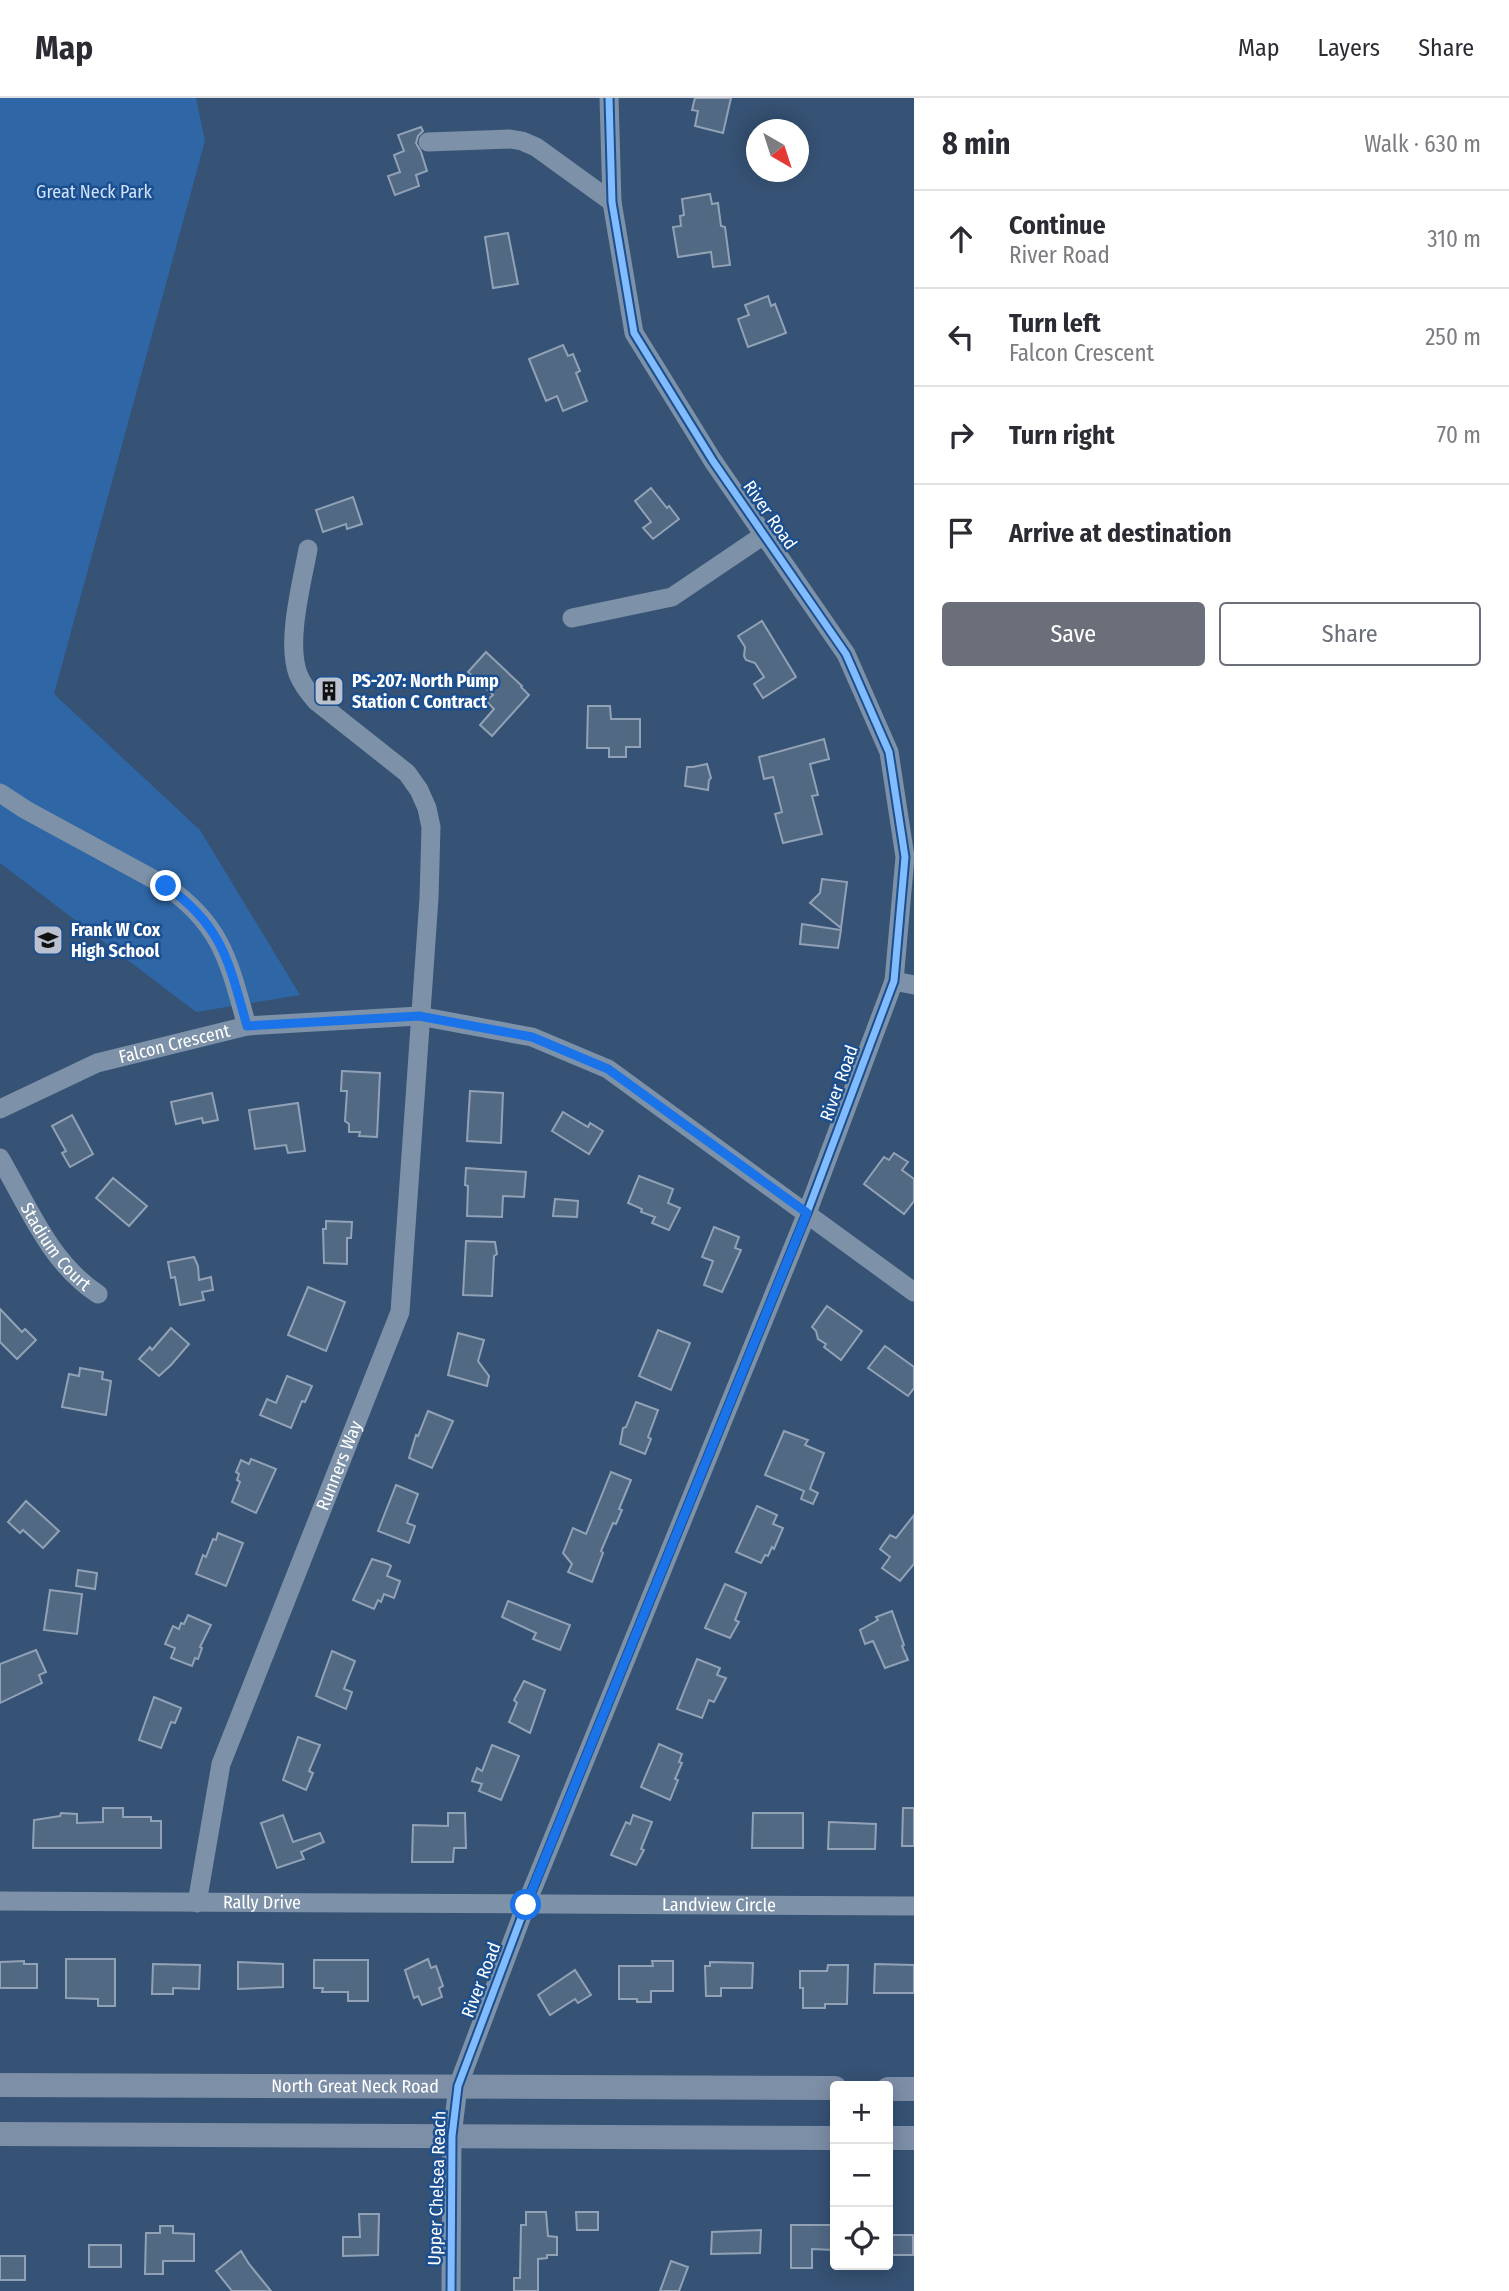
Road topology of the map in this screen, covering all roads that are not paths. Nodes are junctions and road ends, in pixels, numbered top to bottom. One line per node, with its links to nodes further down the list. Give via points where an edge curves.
1 (609, 98): 3 (street, River Road)
2 (428, 142): 3 (street, via 522,141)
3 (612, 202): 4 (street, River Road, via 634,333 713,461)
4 (765, 534): 6 (street, via 671,597); 8 (street, River Road, via 846,654 889,752 905,857)
5 (308, 549): 10 (street, Runners Way, via 293,652 305,688 393,760 419,789 427,808 431,827 429,898)
6 (572, 618)
7 (0, 793): 11 (street, via 186,900 203,917 228,958)
8 (894, 981): 9 (street); 14 (street, River Road)
9 (914, 985)
10 (419, 1016): 11 (street, Falcon Crescent); 14 (street, Falcon Crescent, via 532,1037 608,1069); 18 (street, Runners Way, via 400,1312 221,1764)
11 (247, 1026): 12 (street, Falcon Crescent, via 97,1063)
12 (0, 1109)
13 (0, 1157): 16 (street, Stadium Court, via 55,1254)
14 (807, 1213): 15 (street); 19 (street, River Road)
15 (914, 1292)
16 (98, 1294)
17 (0, 1901): 18 (street, Rally Drive)
18 (197, 1903): 19 (street, Rally Drive)
19 (526, 1905): 20 (street, Landview Circle); 22 (street, River Road)
20 (914, 1906)
21 (0, 2085): 22 (main road, North Great Neck Road)
22 (458, 2086): 23 (main road, North Great Neck Road); 27 (street, Upper Chelsea Reach)
23 (830, 2088)
24 (893, 2088): 25 (main road)
25 (914, 2089)
26 (0, 2134): 27 (main road)
27 (452, 2136): 28 (main road); 31 (street, Upper Chelsea Reach)
28 (830, 2138)
29 (893, 2138): 30 (main road)
30 (914, 2138)
31 (451, 2291)

